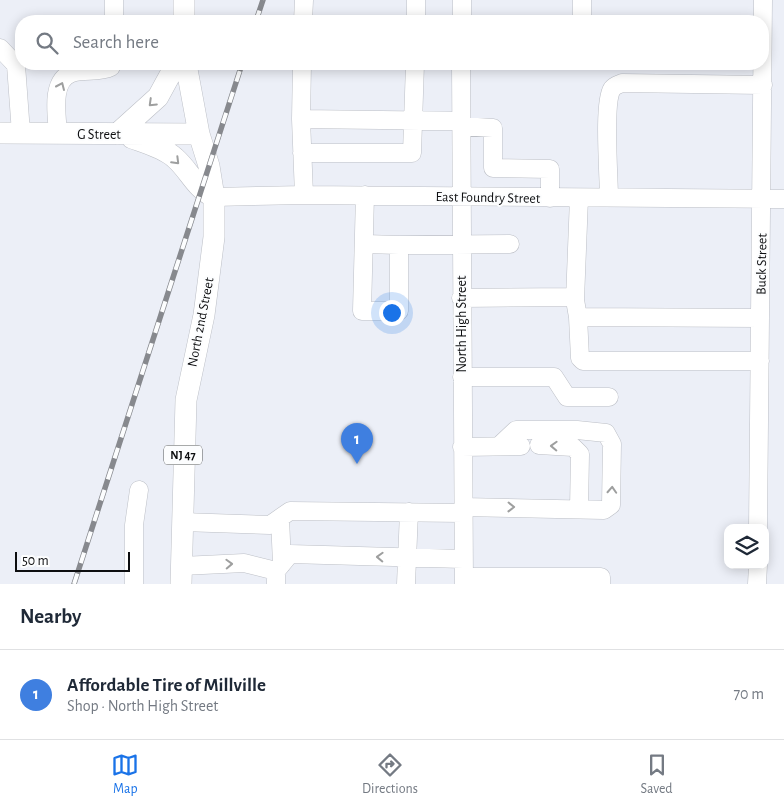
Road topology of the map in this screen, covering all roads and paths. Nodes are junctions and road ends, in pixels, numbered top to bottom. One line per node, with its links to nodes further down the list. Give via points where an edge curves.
1 (114, 0): 8 (street)
2 (184, 0): 9 (main road)
3 (304, 0): 10 (street)
4 (416, 0): 11 (street)
5 (462, 0): 12 (street)
6 (582, 0): 13 (street)
7 (763, 0): 14 (street, Buck Street)
8 (114, 15)
9 (184, 15)
10 (304, 15)
11 (416, 15)
12 (462, 15)
13 (582, 15)
14 (763, 15)
15 (0, 48): 16 (street)
16 (15, 64)
17 (16, 70): 30 (street)
18 (104, 70): 31 (street, one-way to 18, via 57,91 62,79 72,73)
19 (173, 70): 32 (main road, one-way to 32, via 158,97)
20 (187, 70): 33 (main road, North 2nd Street / NJ 47)
21 (302, 70): 26 (street)
22 (415, 70): 27 (street)
23 (461, 70): 28 (street, North High Street)
24 (763, 70): 25 (street, Buck Street)
25 (763, 85): 41 (street, via 622,83 616,86 612,90 608,111); 42 (street, Buck Street)
26 (301, 119): 27 (street); 34 (street)
27 (415, 120): 28 (street); 34 (street, via 412,153)
28 (461, 124): 38 (street, North High Street); 39 (street, via 493,128 492,168 550,170)
29 (0, 133): 30 (main road, G Street)
30 (21, 133): 31 (main road, G Street)
31 (58, 133): 32 (main road, G Street)
32 (117, 134): 33 (main road, G Street); 37 (main road, one-way to 37, via 152,145 175,158 202,191)
33 (199, 134): 37 (main road, North 2nd Street / NJ 47, via 210,166)
34 (302, 153): 35 (street)
35 (304, 194): 36 (street, East Foundry Street); 37 (street, East Foundry Street)
36 (364, 195): 38 (street, East Foundry Street); 44 (street)
37 (214, 197): 64 (main road, North 2nd Street / NJ 47, via 210,282 186,400)
38 (460, 197): 39 (street, East Foundry Street); 45 (street, North High Street)
39 (550, 198): 40 (street, East Foundry Street)
40 (579, 198): 41 (street, East Foundry Street); 48 (street)
41 (609, 198): 42 (street, East Foundry Street)
42 (762, 199): 43 (street, East Foundry Street); 51 (street, Buck Street)
43 (784, 199)
44 (365, 244): 47 (street); 47 (street, via 362,311 399,311)
45 (461, 244): 46 (street); 47 (street); 49 (street, North High Street)
46 (510, 244)
47 (399, 245)
48 (575, 297): 49 (street); 50 (street)
49 (461, 298): 53 (street, North High Street)
50 (578, 317): 51 (street); 52 (street, via 580,358 583,361)
51 (760, 318): 52 (street, Buck Street)
52 (760, 361): 65 (street, Buck Street)
53 (462, 377): 54 (street, via 554,377 567,396); 58 (street, North High Street)
54 (609, 396)
55 (539, 445): 60 (street, one-way to 55, via 580,454 573,447)
56 (499, 446): 57 (street); 58 (street); 60 (street, one-way to 56, via 604,510 611,505 612,444 606,433 516,430)
57 (520, 446)
58 (462, 447): 61 (street, North High Street)
59 (139, 490): 72 (street, via 134,526)
60 (579, 509): 61 (street, one-way to 60)
61 (463, 510): 62 (street); 67 (street, North High Street)
62 (409, 512): 63 (street, via 290,511); 66 (street)
63 (280, 518): 64 (street, via 270,525); 69 (street)
64 (182, 522): 70 (main road, North 2nd Street / NJ 47)
65 (758, 524)
66 (406, 557): 67 (street); 69 (street, one-way to 69, via 290,554); 73 (street)
67 (463, 559): 71 (street, North High Street)
68 (758, 569): 75 (street)
69 (278, 573): 70 (street, one-way to 69, via 244,563)
70 (182, 575)
71 (464, 581): 74 (street, via 601,577)
72 (134, 584)
73 (406, 584)
74 (602, 584)
75 (758, 584)

